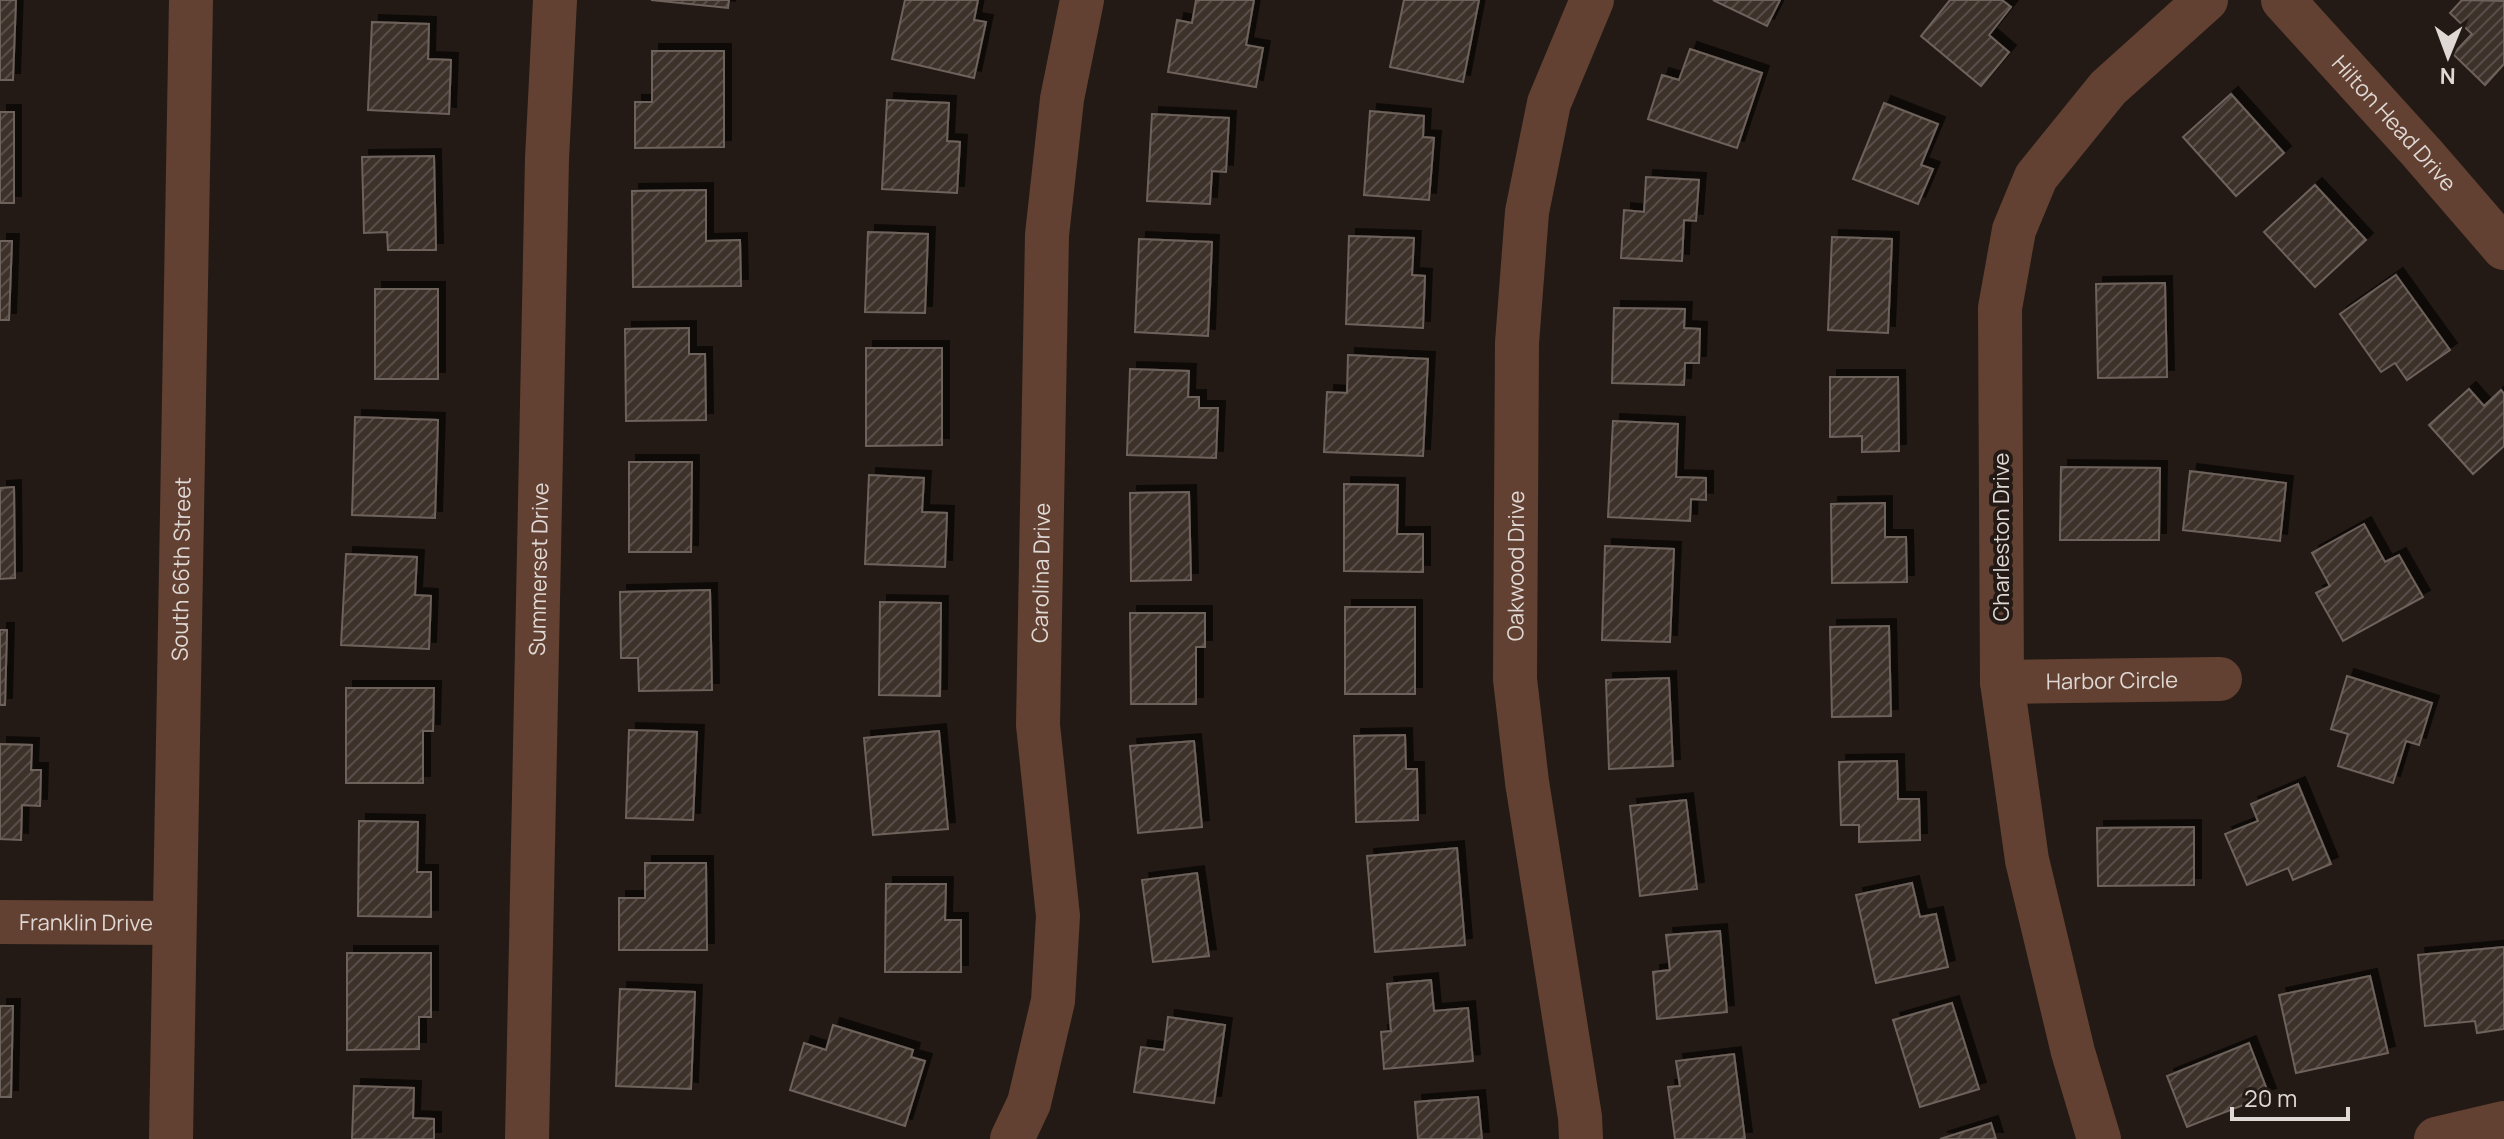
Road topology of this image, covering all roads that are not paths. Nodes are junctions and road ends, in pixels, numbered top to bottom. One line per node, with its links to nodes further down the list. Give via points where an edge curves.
1 (191, 0): 11 (street, South 66th Street)
2 (555, 0): 14 (street, Summerset Drive, via 546,191)
3 (1082, 0): 15 (street, Carolina Drive, via 1062,99 1047,235 1038,725 1058,916 1053,1001 1029,1103)
4 (1592, 0): 16 (street, Oakwood Drive, via 1549,103 1527,212 1517,343 1515,679)
5 (2206, 0): 9 (street, Charleston Drive, via 2108,88 2036,177 2014,230 2000,308)
6 (2283, 0): 7 (street, Hilton Head Drive)
7 (2504, 248)
8 (2220, 679): 9 (street, Harbor Circle)
9 (2002, 682): 17 (street, Charleston Drive, via 2027,860)
10 (0, 922): 11 (street, Franklin Drive)
11 (174, 923): 13 (street, South 66th Street)
12 (2504, 1123): 18 (street)
13 (171, 1139)
14 (527, 1139)
15 (1012, 1139)
16 (1581, 1139)
17 (2099, 1139)
18 (2436, 1139)

